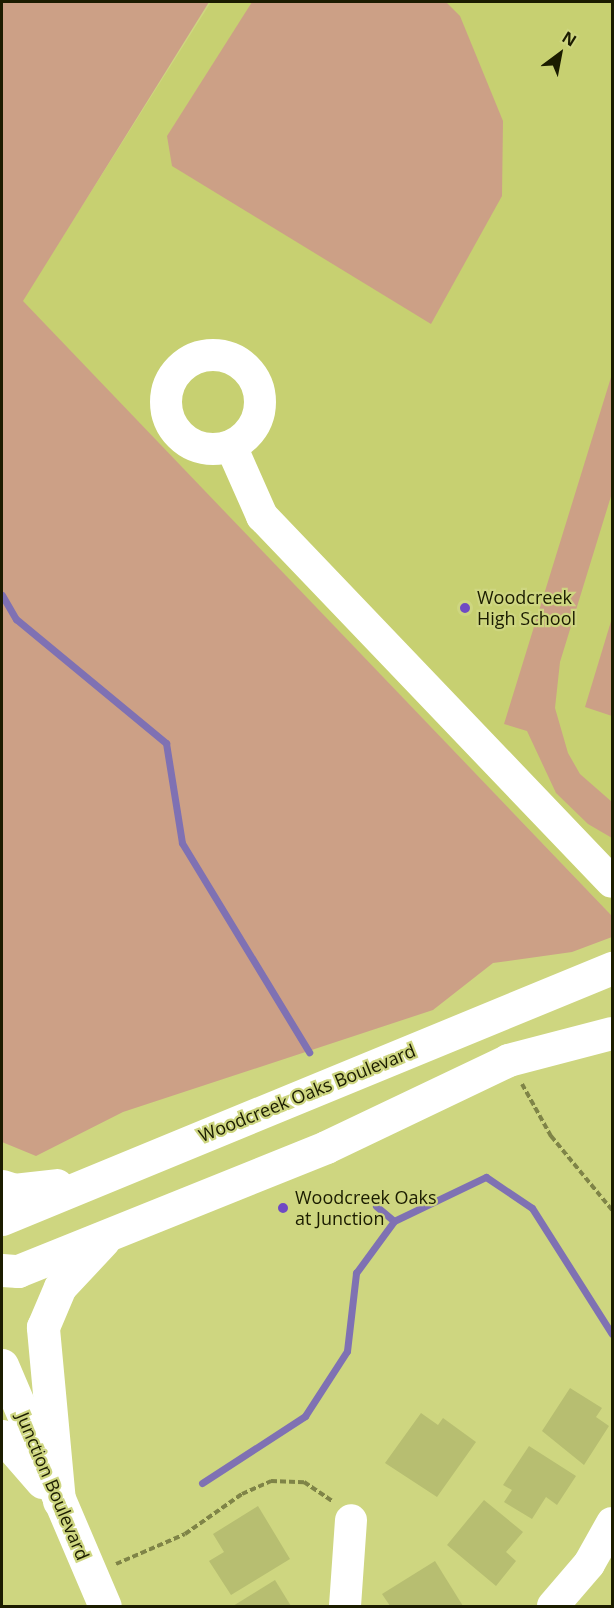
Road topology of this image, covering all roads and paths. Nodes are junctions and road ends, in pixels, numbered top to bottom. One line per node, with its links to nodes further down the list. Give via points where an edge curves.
1 (231, 446): 2 (street, via 262,516)
2 (612, 882)
3 (612, 968): 6 (main road, Woodcreek Oaks Boulevard)
4 (612, 1033): 5 (main road)
5 (508, 1060): 8 (path, via 551,1136); 10 (main road, via 326,1147)
6 (91, 1180): 7 (main road, via 14,1190); 9 (main road, Woodcreek Oaks Boulevard)
7 (2, 1186)
8 (612, 1210)
9 (2, 1219)
10 (111, 1233): 11 (main road, via 18,1271); 14 (main road, via 60,1287 43,1327)
11 (2, 1270)
12 (2, 1365): 14 (main road, Junction Boulevard)
13 (2, 1436): 14 (main road)
14 (59, 1501): 17 (main road, Junction Boulevard)
15 (351, 1520): 17 (path, via 312,1485 271,1481 242,1494 184,1534); 19 (street)
16 (612, 1523): 20 (street, via 589,1564)
17 (91, 1574): 18 (main road, Junction Boulevard)
18 (105, 1606)
19 (345, 1606)
20 (553, 1606)

